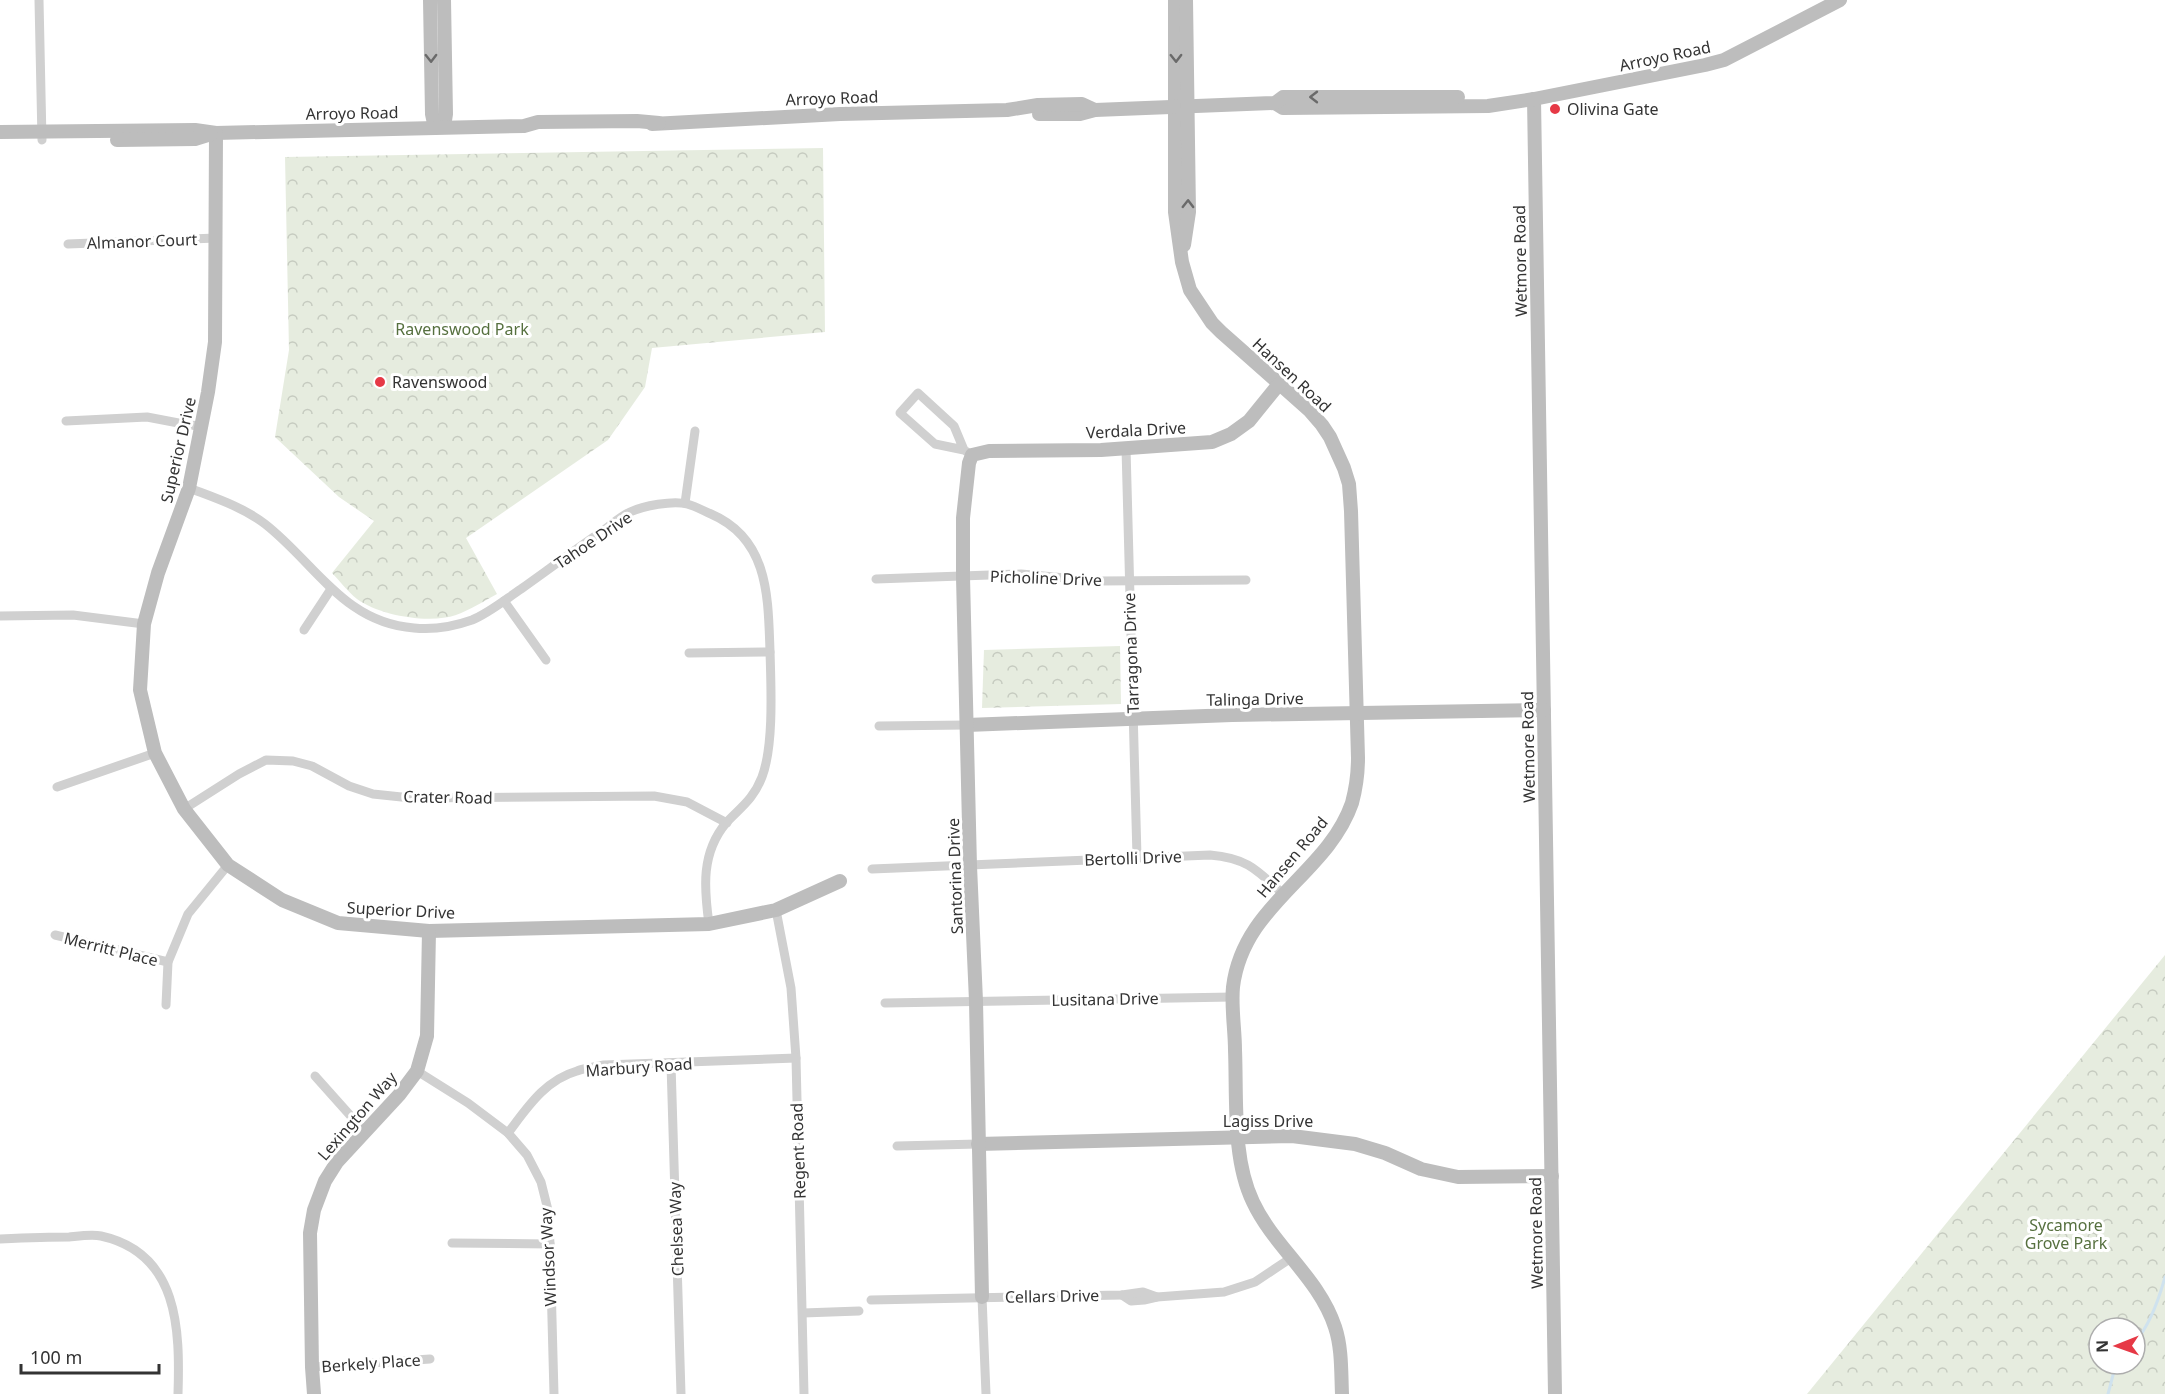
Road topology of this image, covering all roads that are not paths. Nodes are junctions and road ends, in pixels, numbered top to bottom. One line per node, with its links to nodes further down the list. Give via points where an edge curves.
1 (39, 0): 12 (street)
2 (430, 0): 9 (street, one-way to 9, via 432,111)
3 (444, 0): 9 (street, via 446,114)
4 (1175, 0): 8 (street, Hansen Road, one-way to 8)
5 (1186, 0): 8 (street, Hansen Road)
6 (1840, 0): 7 (street, Arroyo Road, via 1724,60)
7 (1534, 99): 8 (street, Arroyo Road, via 1283,97 1275,103); 36 (street, Wetmore Road)
8 (1183, 107): 9 (street, Arroyo Road, via 1080,114 1007,110); 16 (street, Hansen Road, via 1175,212 1190,290 1212,323)
9 (440, 127): 11 (street, Arroyo Road)
10 (0, 132): 12 (street, Arroyo Road)
11 (216, 133): 12 (street, Arroyo Road, via 195,140); 14 (street, Superior Drive)
12 (42, 135): 13 (street, Arroyo Road)
13 (0, 141)
14 (216, 238): 15 (street, Almanor Court); 18 (street, Superior Drive, via 215,342)
15 (68, 244)
16 (1278, 384): 20 (street, Verdala Drive, via 1249,421 1221,439); 37 (street, Hansen Road, via 1322,424 1338,453 1348,484 1352,511)
17 (66, 421): 18 (street, via 147,417)
18 (203, 426): 22 (street, Superior Drive)
19 (695, 431): 23 (street)
20 (1126, 448): 21 (street, Verdala Drive); 26 (street, Tarragona Drive)
21 (968, 453): 21 (street, via 935,444 900,413 918,393 954,426); 24 (street, Santorina Drive)
22 (189, 488): 28 (street, Tahoe Drive, via 248,512); 31 (street, Superior Drive)
23 (685, 503): 29 (street, Tahoe Drive, via 656,504 629,512); 33 (street, Tahoe Drive, via 725,520 760,562)
24 (963, 577): 25 (street, Picholine Drive); 26 (street, Picholine Drive, via 1021,574); 39 (street, Santorina Drive)
25 (876, 579)
26 (1129, 580): 27 (street, Picholine Drive); 38 (street, Tarragona Drive)
27 (1246, 580)
28 (331, 589): 29 (street, Tahoe Drive, via 361,612 414,628 445,627 473,620); 32 (street)
29 (504, 601): 35 (street)
30 (0, 616): 31 (street, via 73,615)
31 (144, 624): 41 (street, Superior Drive, via 140,690)
32 (304, 630)
33 (770, 652): 34 (street); 44 (street, Tahoe Drive, via 770,751 754,792)
34 (689, 653)
35 (546, 660)
36 (1544, 710): 37 (street, Talinga Drive); 69 (street, Wetmore Road)
37 (1356, 714): 38 (street, Talinga Drive); 50 (street, Hansen Road, via 1357,778 1352,803 1326,847)
38 (1133, 718): 39 (street, Talinga Drive); 45 (street, Tarragona Drive)
39 (967, 725): 40 (street); 47 (street, Santorina Drive)
40 (879, 726)
41 (155, 753): 42 (street); 43 (street, Superior Drive)
42 (57, 788)
43 (184, 809): 44 (street, Crater Road, via 266,760 312,766 373,794 417,799 654,796 687,802); 46 (street, Superior Drive)
44 (727, 823): 52 (street, Tahoe Drive, via 714,842 705,870)
45 (1137, 856): 47 (street, Bertolli Drive); 50 (street, Bertolli Drive, via 1233,857 1251,866)
46 (228, 865): 53 (street, Superior Drive, via 282,900 339,923); 55 (street, via 188,914)
47 (970, 866): 48 (street, Bertolli Drive); 57 (street, Santorina Drive)
48 (872, 869)
49 (840, 881): 51 (street, Superior Drive)
50 (1283, 894): 56 (street, Hansen Road, via 1246,942)
51 (776, 910): 52 (street, Superior Drive); 60 (street, Regent Road, via 791,988)
52 (709, 924): 53 (street, Superior Drive)
53 (429, 931): 62 (street, Lexington Way, via 427,1036)
54 (55, 935): 55 (street, Merritt Place)
55 (168, 962): 59 (street)
56 (1233, 997): 57 (street, Lusitana Drive); 66 (street, Hansen Road)
57 (976, 1001): 58 (street, Lusitana Drive); 67 (street, Santorina Drive)
58 (885, 1003)
59 (166, 1005)
60 (796, 1058): 61 (street, Marbury Road); 77 (street, Regent Road)
61 (670, 1064): 65 (street, Marbury Road, via 604,1065 576,1071 553,1082 531,1102); 83 (street, Chelsea Way)
62 (417, 1071): 64 (street, Lexington Way); 65 (street, Windsor Way)
63 (315, 1076): 64 (street)
64 (365, 1131): 79 (street, Lexington Way, via 324,1181 314,1210 310,1233)
65 (508, 1133): 72 (street, Windsor Way, via 527,1155 541,1182)
66 (1238, 1137): 67 (street, Lagiss Drive); 69 (street, Lagiss Drive, via 1283,1135 1346,1142 1378,1150 1421,1169 1458,1177); 73 (street, Hansen Road, via 1251,1200)
67 (978, 1144): 68 (street); 74 (street, Santorina Drive)
68 (897, 1146)
69 (1551, 1176): 87 (street, Wetmore Road)
70 (0, 1239): 80 (street, via 99,1235 138,1253 162,1276 169,1294 177,1327)
71 (452, 1243): 72 (street)
72 (550, 1244): 82 (street, Windsor Way)
73 (1292, 1258): 74 (street, Cellars Drive, via 1262,1278 1216,1293 1144,1300 1122,1295); 86 (street, Hansen Road, via 1322,1298 1335,1326)
74 (982, 1297): 75 (street, Cellars Drive); 85 (street)
75 (871, 1300)
76 (859, 1311): 77 (street)
77 (803, 1312): 84 (street, Regent Road)
78 (430, 1359): 79 (street, Berkely Place)
79 (312, 1367): 81 (street, Lexington Way)
80 (178, 1394)
81 (315, 1394)
82 (554, 1394)
83 (681, 1394)
84 (804, 1394)
85 (986, 1394)
86 (1342, 1394)
87 (1555, 1394)

